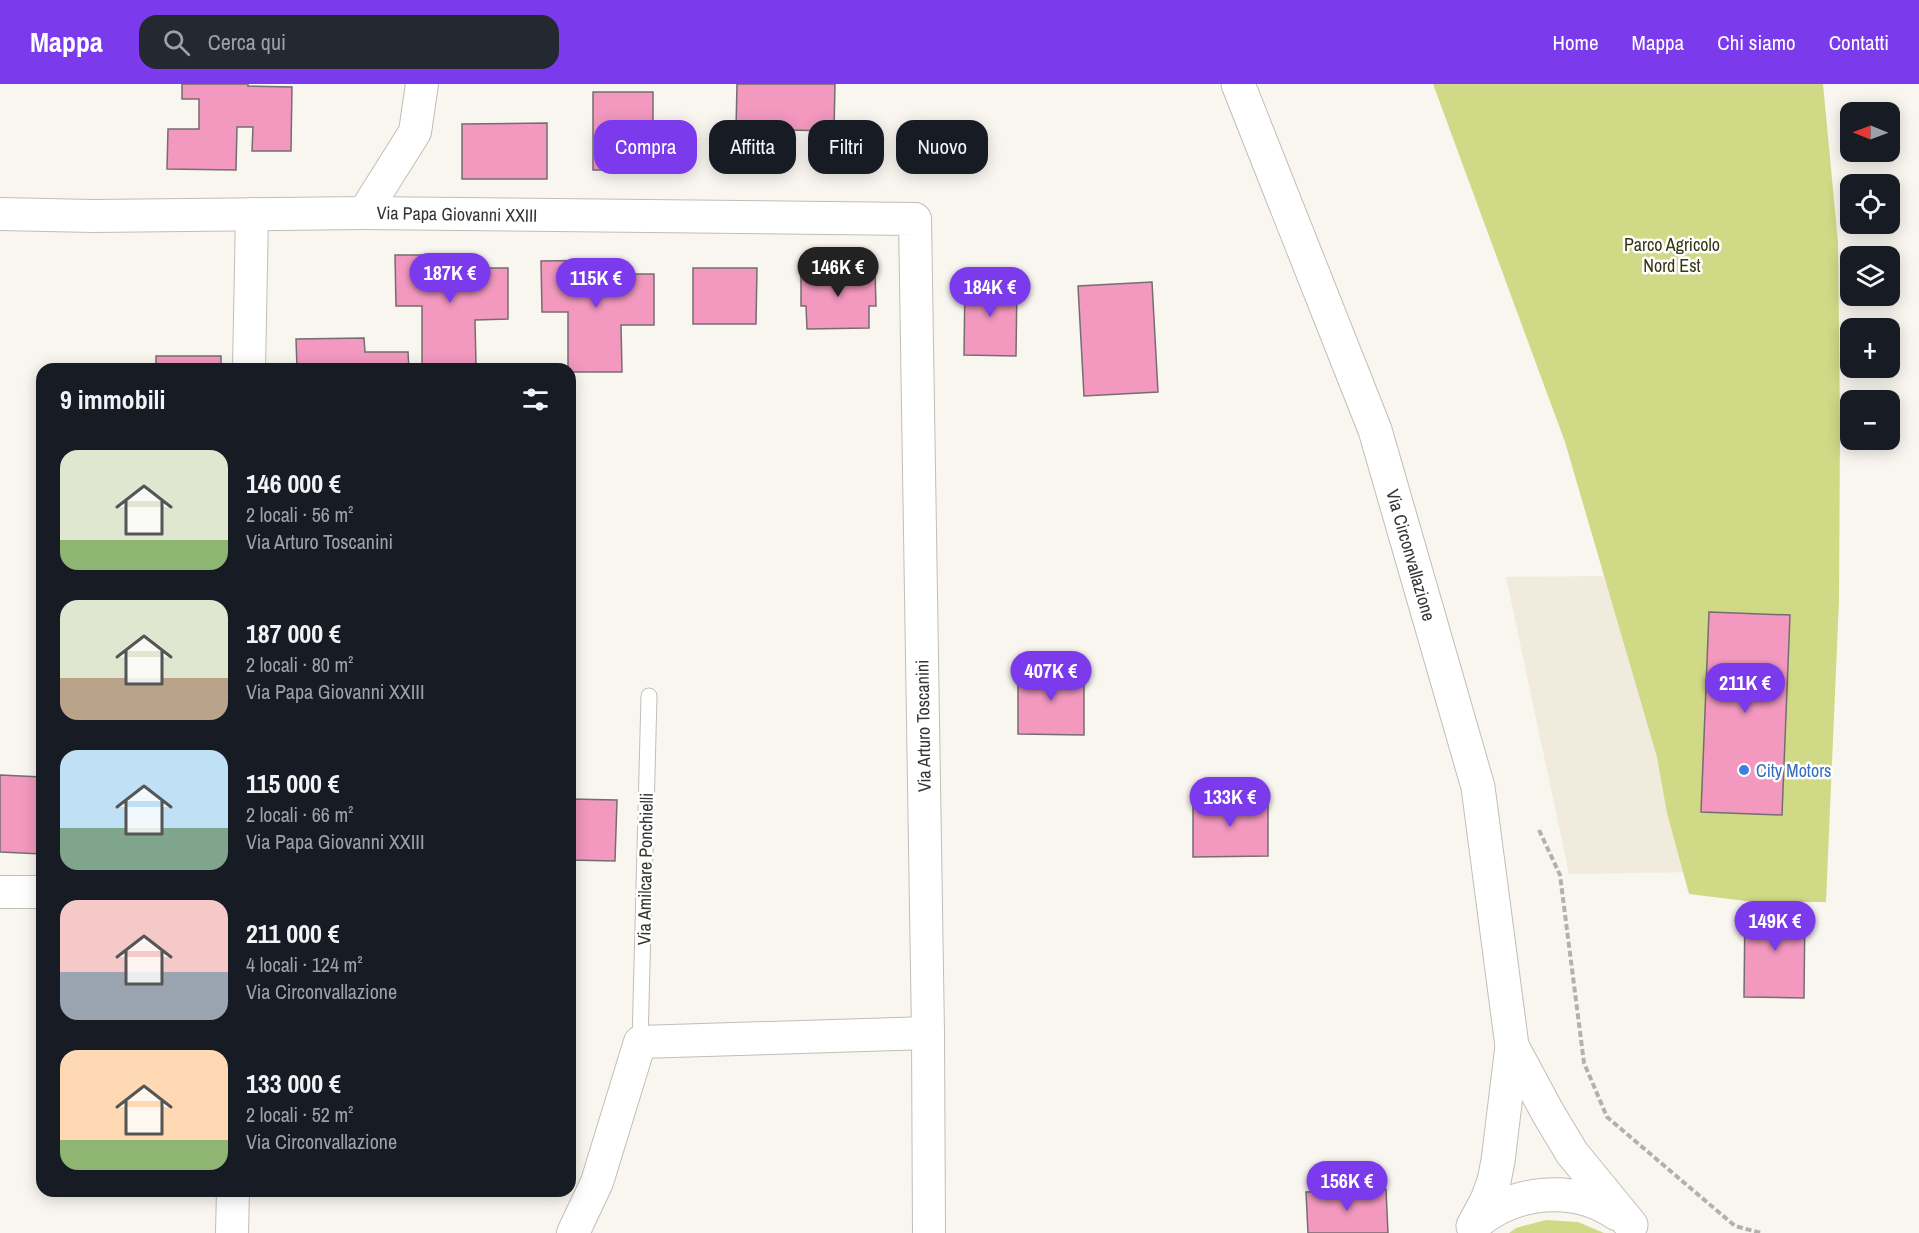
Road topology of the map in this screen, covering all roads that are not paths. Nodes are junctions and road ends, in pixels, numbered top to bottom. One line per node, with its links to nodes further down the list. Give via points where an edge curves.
1 (422, 84): 3 (street, via 415,132)
2 (1238, 84): 13 (main road, Via Circonvallazione, via 1375,430 1478,788)
3 (364, 213): 5 (street, Via Papa Giovanni XXIII); 6 (street, Via Papa Giovanni XXIII)
4 (0, 214): 5 (street, Via Papa Giovanni XXIII)
5 (252, 214): 7 (street)
6 (915, 219): 11 (street, Via Arturo Toscanini)
7 (249, 363)
8 (649, 696): 12 (lane, Via Amilcare Ponchielli)
9 (0, 892): 10 (street)
10 (36, 892)
11 (928, 1033): 12 (street); 19 (street, Via Arturo Toscanini)
12 (640, 1042): 18 (street, Via Amilcare Ponchielli, via 597,1182)
13 (1512, 1046): 15 (main road, Via Circonvallazione, via 1566,1143); 16 (main road, Via Circonvallazione, via 1494,1181)
14 (233, 1197): 17 (street)
15 (1635, 1229): 16 (main road, Via Circonvallazione, via 1591,1201 1548,1195 1506,1204)
16 (1470, 1230)
17 (232, 1233)
18 (573, 1233)
19 (929, 1233)

